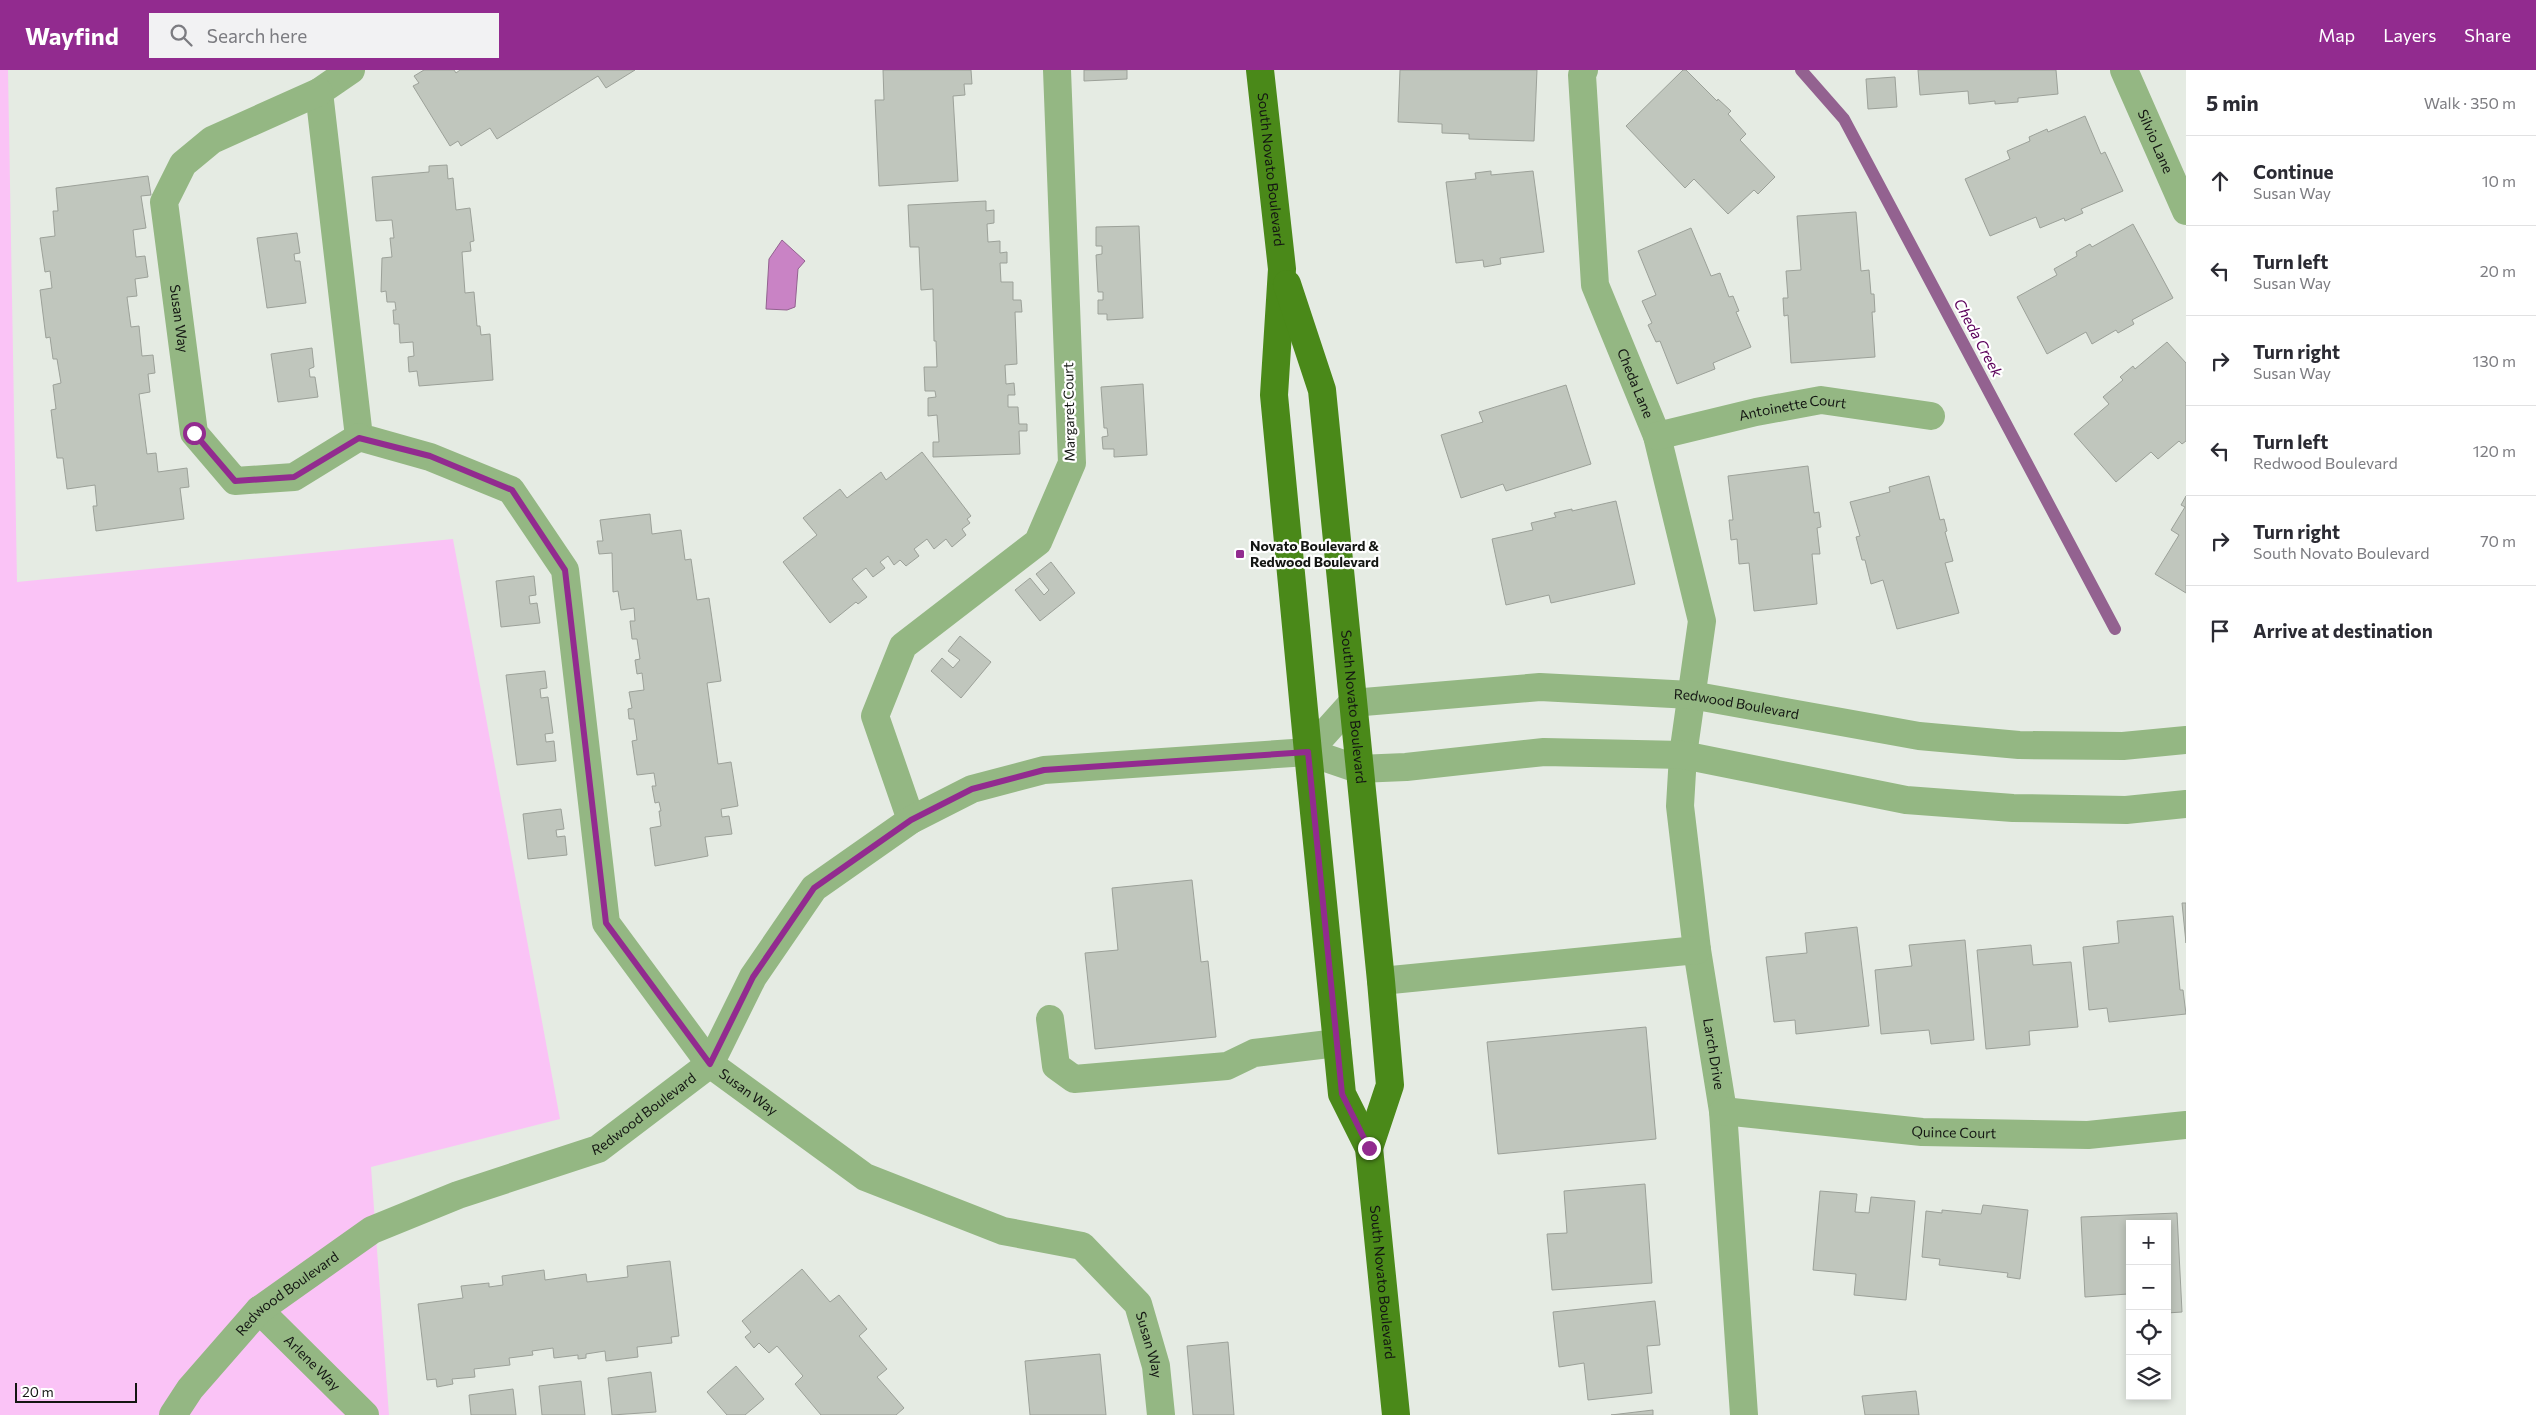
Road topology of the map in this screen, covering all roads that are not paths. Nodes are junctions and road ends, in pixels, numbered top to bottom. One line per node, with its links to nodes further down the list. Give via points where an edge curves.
1 (351, 70): 6 (street, Susan Way)
2 (1057, 70): 19 (street, Margaret Court, via 1072,463 1038,542 903,646 875,716)
3 (1260, 70): 8 (main road, South Novato Boulevard)
4 (1584, 70): 10 (street, Cheda Lane, via 1584,135 1596,285)
5 (2124, 70): 7 (street, Silvio Lane)
6 (319, 92): 11 (street); 11 (street, Susan Way, via 212,140 183,164 164,202 194,433 235,481 294,477)
7 (2186, 211)
8 (1282, 269): 13 (main road, South Novato Boulevard, via 1322,390); 15 (main road, South Novato Boulevard, via 1274,395)
9 (1930, 416): 10 (street, Antoinette Court, via 1821,400)
10 (1657, 436): 12 (street, Cheda Lane, via 1702,621)
11 (359, 438): 24 (street, Susan Way, via 430,456 512,490 565,570 606,923)
12 (1691, 695): 13 (street, Redwood Boulevard, via 1540,687); 14 (street, Redwood Boulevard, via 1928,737 2029,746 2123,746); 16 (street, Larch Drive)
13 (1352, 703): 15 (street); 17 (main road, South Novato Boulevard)
14 (2186, 740)
15 (1308, 752): 17 (street, Redwood Boulevard); 19 (street, Redwood Boulevard, via 1044,770 972,789); 23 (main road, South Novato Boulevard)
16 (1683, 755): 17 (street, Redwood Boulevard, via 1544,752); 18 (street, Redwood Boulevard, via 1906,800 2013,808 2126,810); 20 (street, Larch Drive, via 1680,806)
17 (1358, 769): 21 (main road, South Novato Boulevard)
18 (2186, 804)
19 (911, 820): 24 (street, Redwood Boulevard, via 814,888 753,977)
20 (1697, 950): 21 (street); 25 (street, Larch Drive)
21 (1381, 981): 27 (main road, South Novato Boulevard, via 1390,1086)
22 (1050, 1019): 23 (street, via 1056,1066 1074,1079 1227,1066 1254,1053)
23 (1337, 1043): 27 (main road, South Novato Boulevard, via 1342,1094)
24 (710, 1064): 28 (street, Redwood Boulevard, via 598,1149 458,1195 372,1230); 31 (street, Susan Way, via 864,1177 1003,1231 1082,1246 1138,1304 1156,1366)
25 (1723, 1111): 26 (street, Quince Court, via 1922,1132 2088,1135); 33 (street, Larch Drive)
26 (2186, 1125)
27 (1369, 1148): 32 (main road, South Novato Boulevard)
28 (259, 1310): 29 (street, Redwood Boulevard, via 190,1389); 30 (street, Arlene Way)
29 (173, 1415)
30 (365, 1415)
31 (1162, 1415)
32 (1396, 1415)
33 (1744, 1415)

